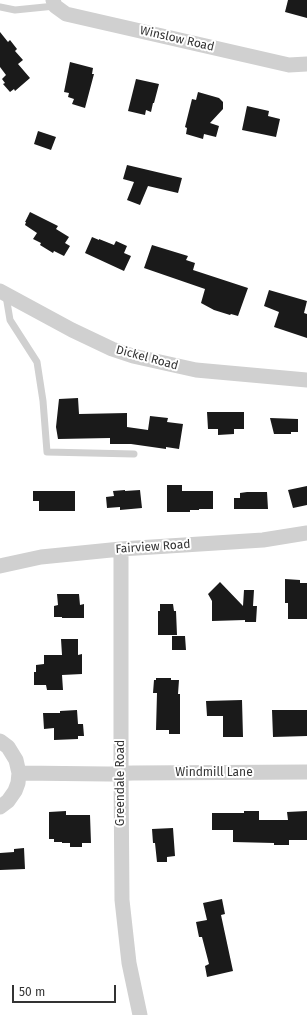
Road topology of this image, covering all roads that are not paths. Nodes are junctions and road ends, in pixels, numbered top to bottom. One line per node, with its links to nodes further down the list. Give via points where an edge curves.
1 (54, 3): 2 (lane, via 15,10); 3 (street, Winslow Road, via 66,14 73,16 289,65)
2 (0, 7)
3 (307, 64)
4 (3, 292): 5 (street, Dickel Road, via 72,330 133,356 196,370); 6 (lane, via 10,320 36,362 43,401 47,452)
5 (307, 380)
6 (134, 454)
7 (307, 534): 8 (street, Fairview Road, via 263,540)
8 (121, 549): 9 (street, Fairview Road, via 41,557); 13 (street, Greendale Road)
9 (0, 566)
10 (0, 741): 12 (street, via 8,747 16,760)
11 (307, 772): 13 (street, Windmill Lane)
12 (19, 773): 13 (street, Windmill Lane); 14 (street, via 15,791)
13 (120, 774): 15 (street, Greendale Road, via 122,900 129,963)
14 (0, 807)
15 (140, 1015)

